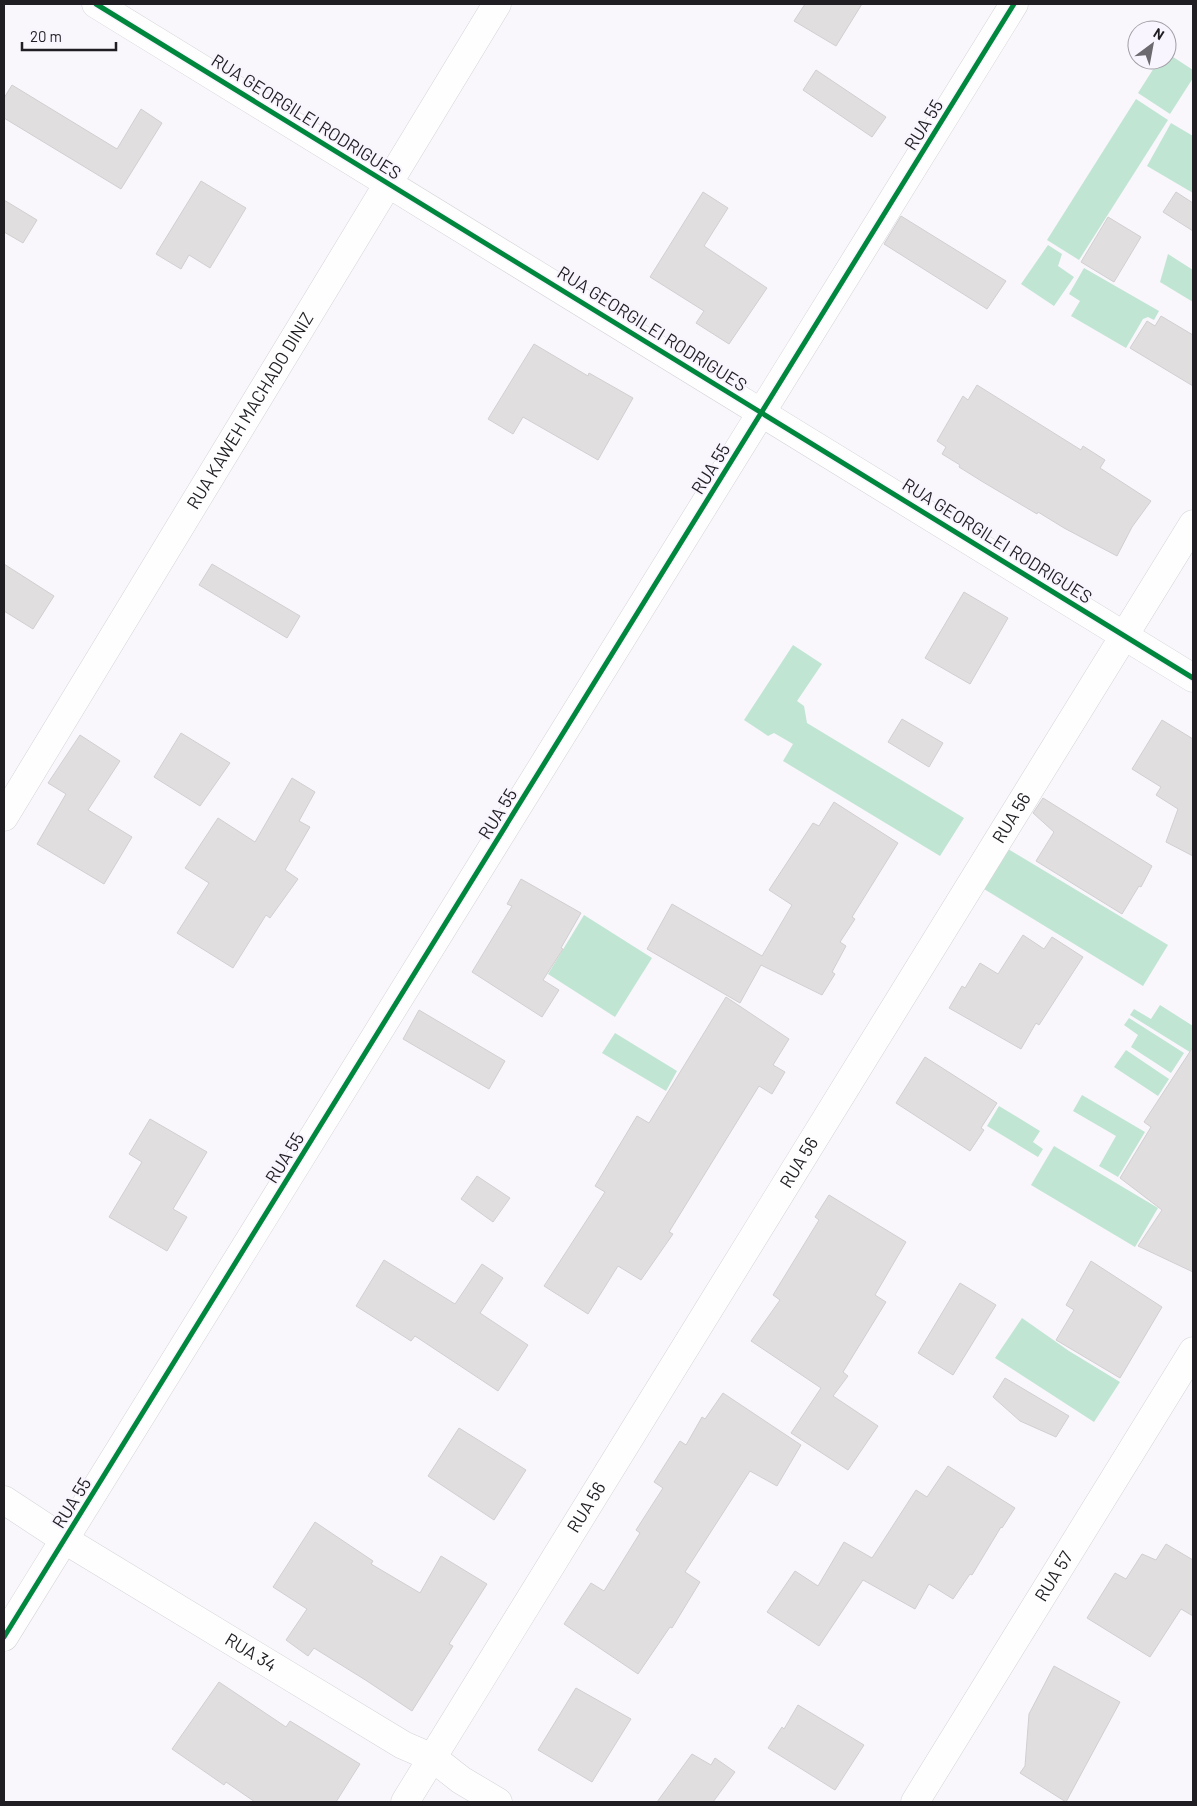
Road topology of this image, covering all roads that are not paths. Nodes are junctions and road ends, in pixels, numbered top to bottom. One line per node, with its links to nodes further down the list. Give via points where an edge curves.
1 (96, 4): 4 (street, RUA GEORGILEI RODRIGUES)
2 (497, 4): 4 (street, RUA KAWEH MACHADO DINIZ)
3 (1014, 4): 5 (street, RUA 55)
4 (388, 184): 5 (street, RUA GEORGILEI RODRIGUES); 9 (street, RUA KAWEH MACHADO DINIZ)
5 (762, 413): 7 (street, RUA GEORGILEI RODRIGUES); 12 (street, RUA 55)
6 (1193, 524): 7 (street, RUA 56)
7 (1124, 636): 8 (street, RUA GEORGILEI RODRIGUES); 14 (street, RUA 56)
8 (1193, 678)
9 (4, 817)
10 (1193, 1351): 17 (street, RUA 57)
11 (4, 1500): 12 (street, RUA 34)
12 (65, 1540): 13 (street, RUA 55); 14 (street, RUA 34, via 403,1745)
13 (4, 1638)
14 (432, 1758): 15 (street, RUA 56); 16 (street, RUA 34)
15 (405, 1802)
16 (498, 1802)
17 (916, 1802)

